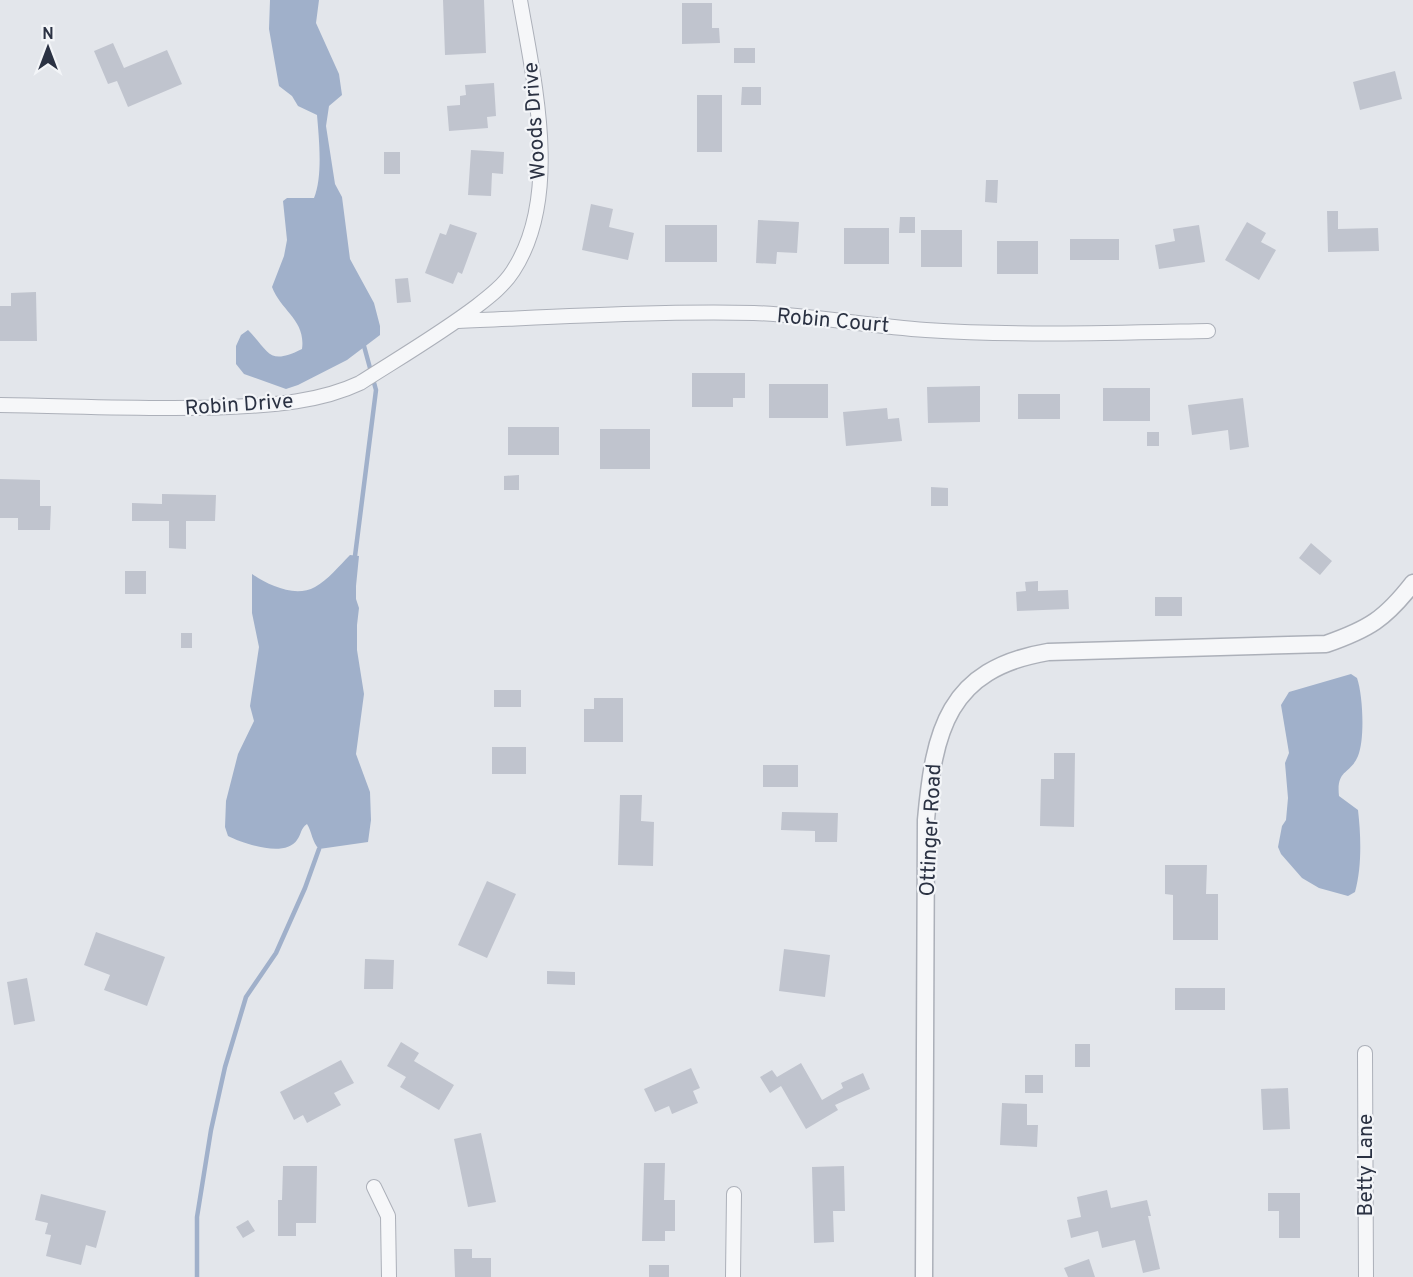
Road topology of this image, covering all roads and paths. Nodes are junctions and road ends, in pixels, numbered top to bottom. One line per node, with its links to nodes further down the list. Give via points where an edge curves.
1 (520, 0): 2 (street, Woods Drive, via 537,99 540,163 533,226 513,272 494,293)
2 (458, 321): 3 (street, Robin Court, via 746,313 991,333); 4 (street, Robin Drive, via 345,390 293,402 188,408)
3 (1208, 331)
4 (0, 405)
5 (1413, 583): 11 (street, Ottinger Road, via 1375,623 1326,644 1048,652 1029,655 992,671 955,702 936,747 926,820)
6 (1365, 1053): 12 (street, Betty Lane)
7 (374, 1187): 9 (street, via 388,1216)
8 (734, 1194): 10 (street)
9 (389, 1277)
10 (733, 1277)
11 (924, 1277)
12 (1366, 1277)

